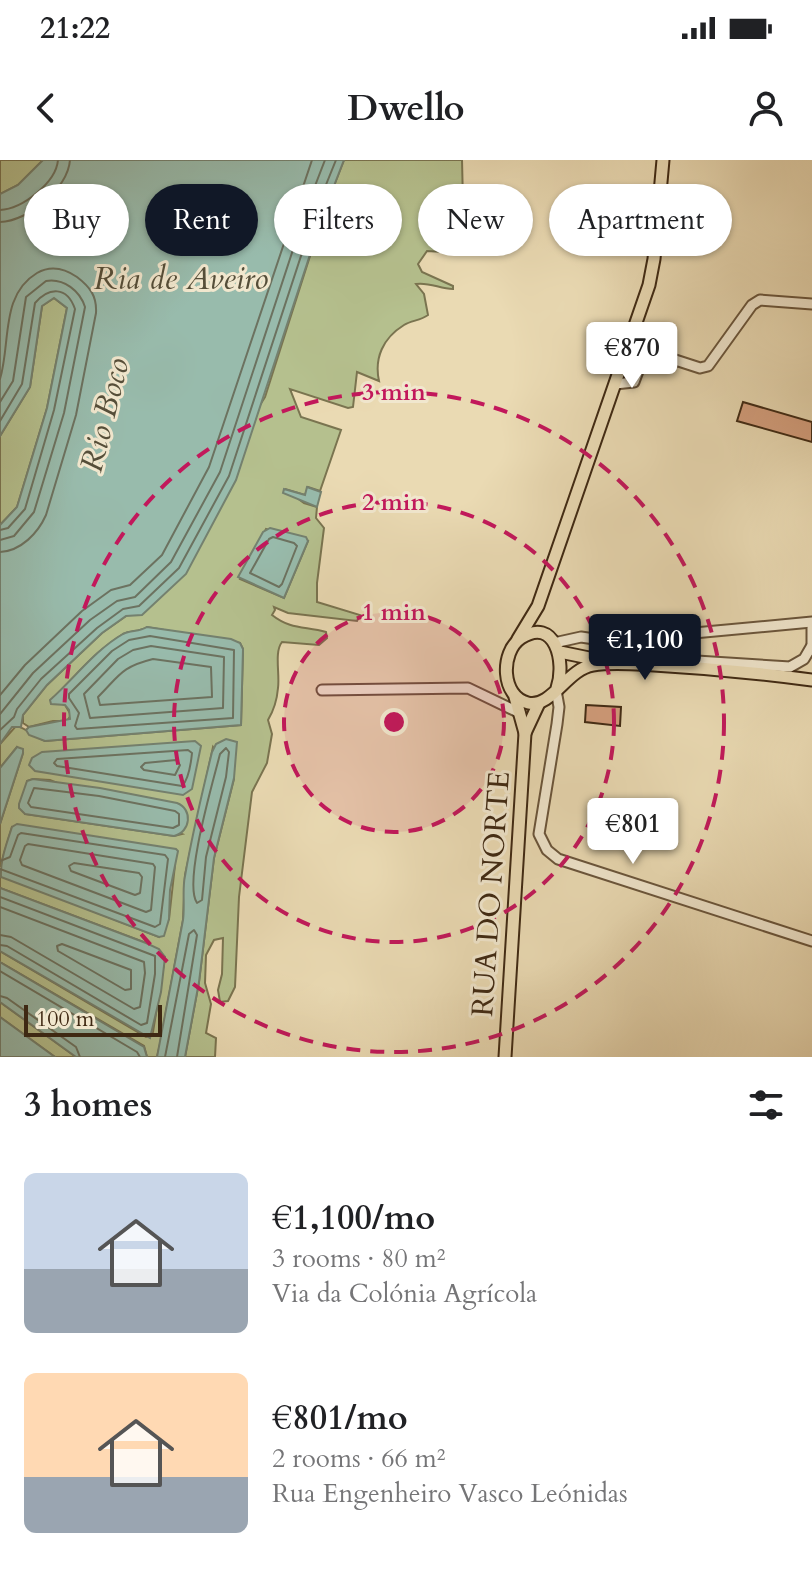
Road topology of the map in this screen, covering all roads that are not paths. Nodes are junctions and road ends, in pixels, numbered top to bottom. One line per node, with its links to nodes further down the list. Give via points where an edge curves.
1 (663, 160): 3 (main road, via 654,259)
2 (812, 304): 3 (street, via 760,300 708,366 700,368)
3 (628, 349): 4 (main road); 4 (street, via 640,366 634,382)
4 (615, 384): 5 (main road)
5 (538, 606): 8 (main road); 9 (main road)
6 (812, 622): 9 (street)
7 (812, 628): 10 (street)
8 (518, 639): 9 (main road, via 537,633); 16 (main road, via 507,666)
9 (553, 643): 11 (main road); 14 (main road, via 562,665)
10 (812, 649): 12 (street, via 790,667 681,660)
11 (620, 664): 12 (main road); 14 (main road, via 583,668)
12 (672, 666): 13 (main road)
13 (812, 680)
14 (556, 689): 17 (main road); 19 (street)
15 (322, 690): 18 (street, via 468,688)
16 (515, 697): 17 (main road); 18 (main road, RUA DO NORTE)
17 (542, 702): 19 (street, via 553,711); 20 (main road, RUA DO NORTE)
18 (520, 713): 20 (main road, RUA DO NORTE)
19 (557, 724): 21 (street, via 539,834 547,850 558,859)
20 (525, 733): 22 (main road, RUA DO NORTE)
21 (812, 941)
22 (505, 1057)

